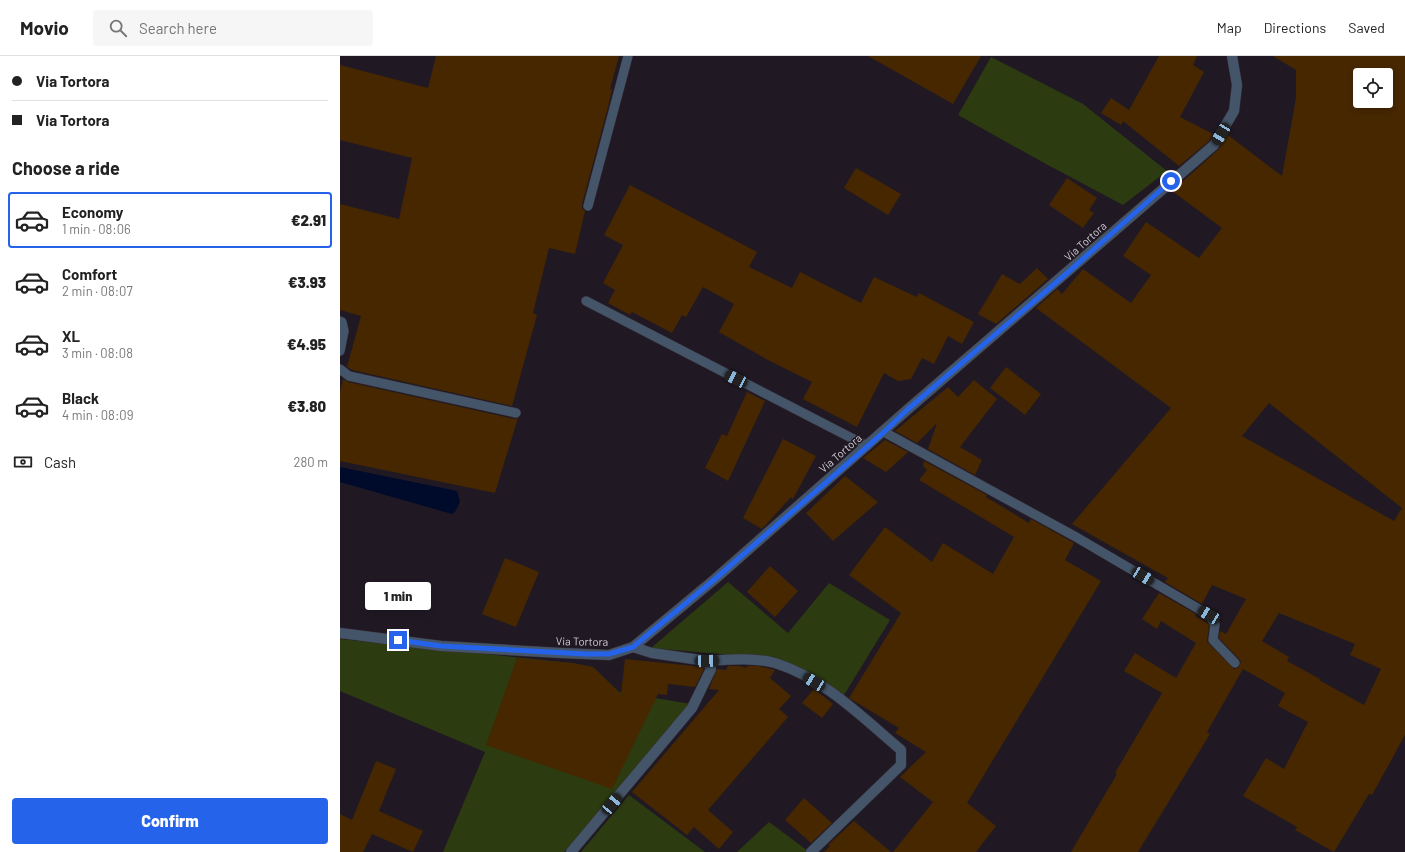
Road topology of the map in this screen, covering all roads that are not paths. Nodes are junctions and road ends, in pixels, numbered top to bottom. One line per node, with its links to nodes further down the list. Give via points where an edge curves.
1 (628, 56): 3 (lane)
2 (1232, 56): 9 (street, Via Tortora, via 1237,85 1234,111 1214,145)
3 (588, 206)
4 (586, 301): 10 (lane)
5 (340, 321): 6 (lane, via 344,331)
6 (340, 351)
7 (340, 368): 8 (lane, via 349,376)
8 (516, 413)
9 (884, 432): 10 (street, Via Tortora); 14 (lane, via 1076,537 1209,615 1214,624 1213,640)
10 (867, 446): 12 (street, Via Tortora)
11 (340, 633): 12 (street, Via Tortora, via 441,646 561,653 609,654)
12 (633, 647): 13 (street, via 652,653)
13 (707, 661): 15 (street, via 711,669 692,708); 16 (street, via 744,659 774,663 803,675 836,695 901,750 901,765)
14 (1235, 663)
15 (571, 852)
16 (811, 852)

